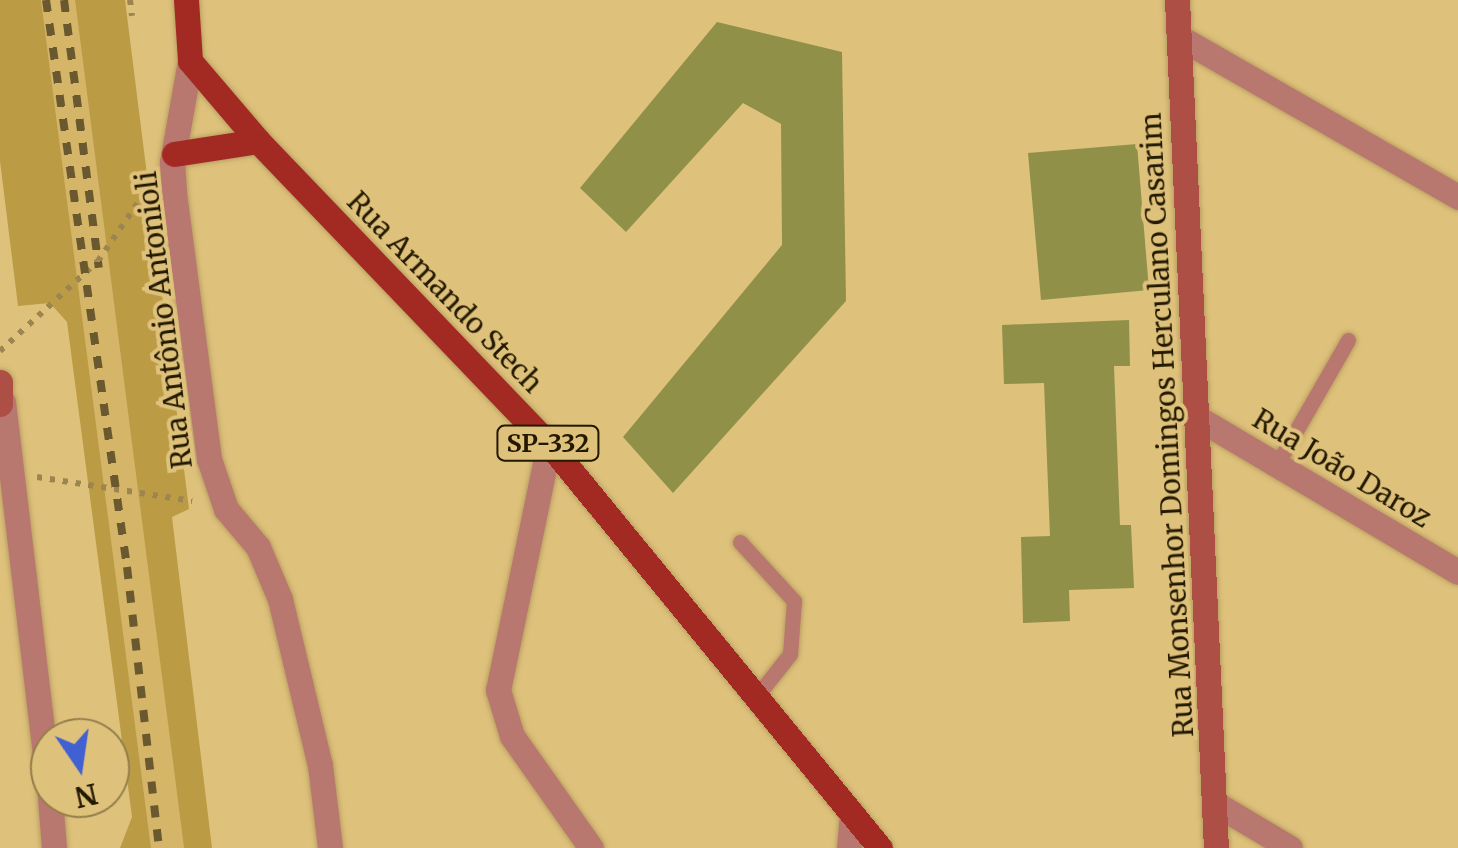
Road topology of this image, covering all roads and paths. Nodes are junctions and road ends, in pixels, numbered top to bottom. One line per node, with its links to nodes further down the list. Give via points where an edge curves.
1 (130, 0): 4 (path)
2 (186, 0): 6 (main road)
3 (1178, 0): 5 (main road, Rua Monsenhor Domingos Herculano Casarim)
4 (132, 16)
5 (1179, 37): 9 (street); 13 (main road, Rua Monsenhor Domingos Herculano Casarim)
6 (190, 61): 7 (main road, Rua Armando Stech / SP-332); 8 (street, Rua Antônio Antonioli)
7 (258, 141): 8 (main road); 14 (main road, Rua Armando Stech / SP-332)
8 (173, 158): 11 (path, via 136,200 98,261); 17 (street, Rua Antônio Antonioli, via 209,459)
9 (1458, 197)
10 (1348, 340): 15 (lane)
11 (0, 351)
12 (1, 396): 16 (street)
13 (1196, 417): 15 (street, Rua João Daroz); 22 (main road, Rua Monsenhor Domingos Herculano Casarim)
14 (549, 444): 20 (main road, Rua Armando Stech / SP-332); 27 (street, via 498,690 512,736)
15 (1278, 464): 19 (street, Rua João Daroz)
16 (11, 473): 17 (path); 21 (street)
17 (224, 504): 26 (street, Rua Antônio Antonioli, via 258,547 285,615 320,765)
18 (740, 542): 20 (lane, via 794,601 790,654)
19 (1458, 572)
20 (756, 696): 23 (main road, Rua Armando Stech / SP-332)
21 (40, 718)
22 (1216, 804): 30 (main road, Rua Monsenhor Domingos Herculano Casarim); 31 (street)
23 (852, 814): 28 (street); 29 (main road, Rua Armando Stech / SP-332)
24 (52, 818): 25 (street)
25 (54, 848)
26 (330, 848)
27 (591, 848)
28 (848, 848)
29 (880, 848)
30 (1216, 848)
31 (1290, 848)

